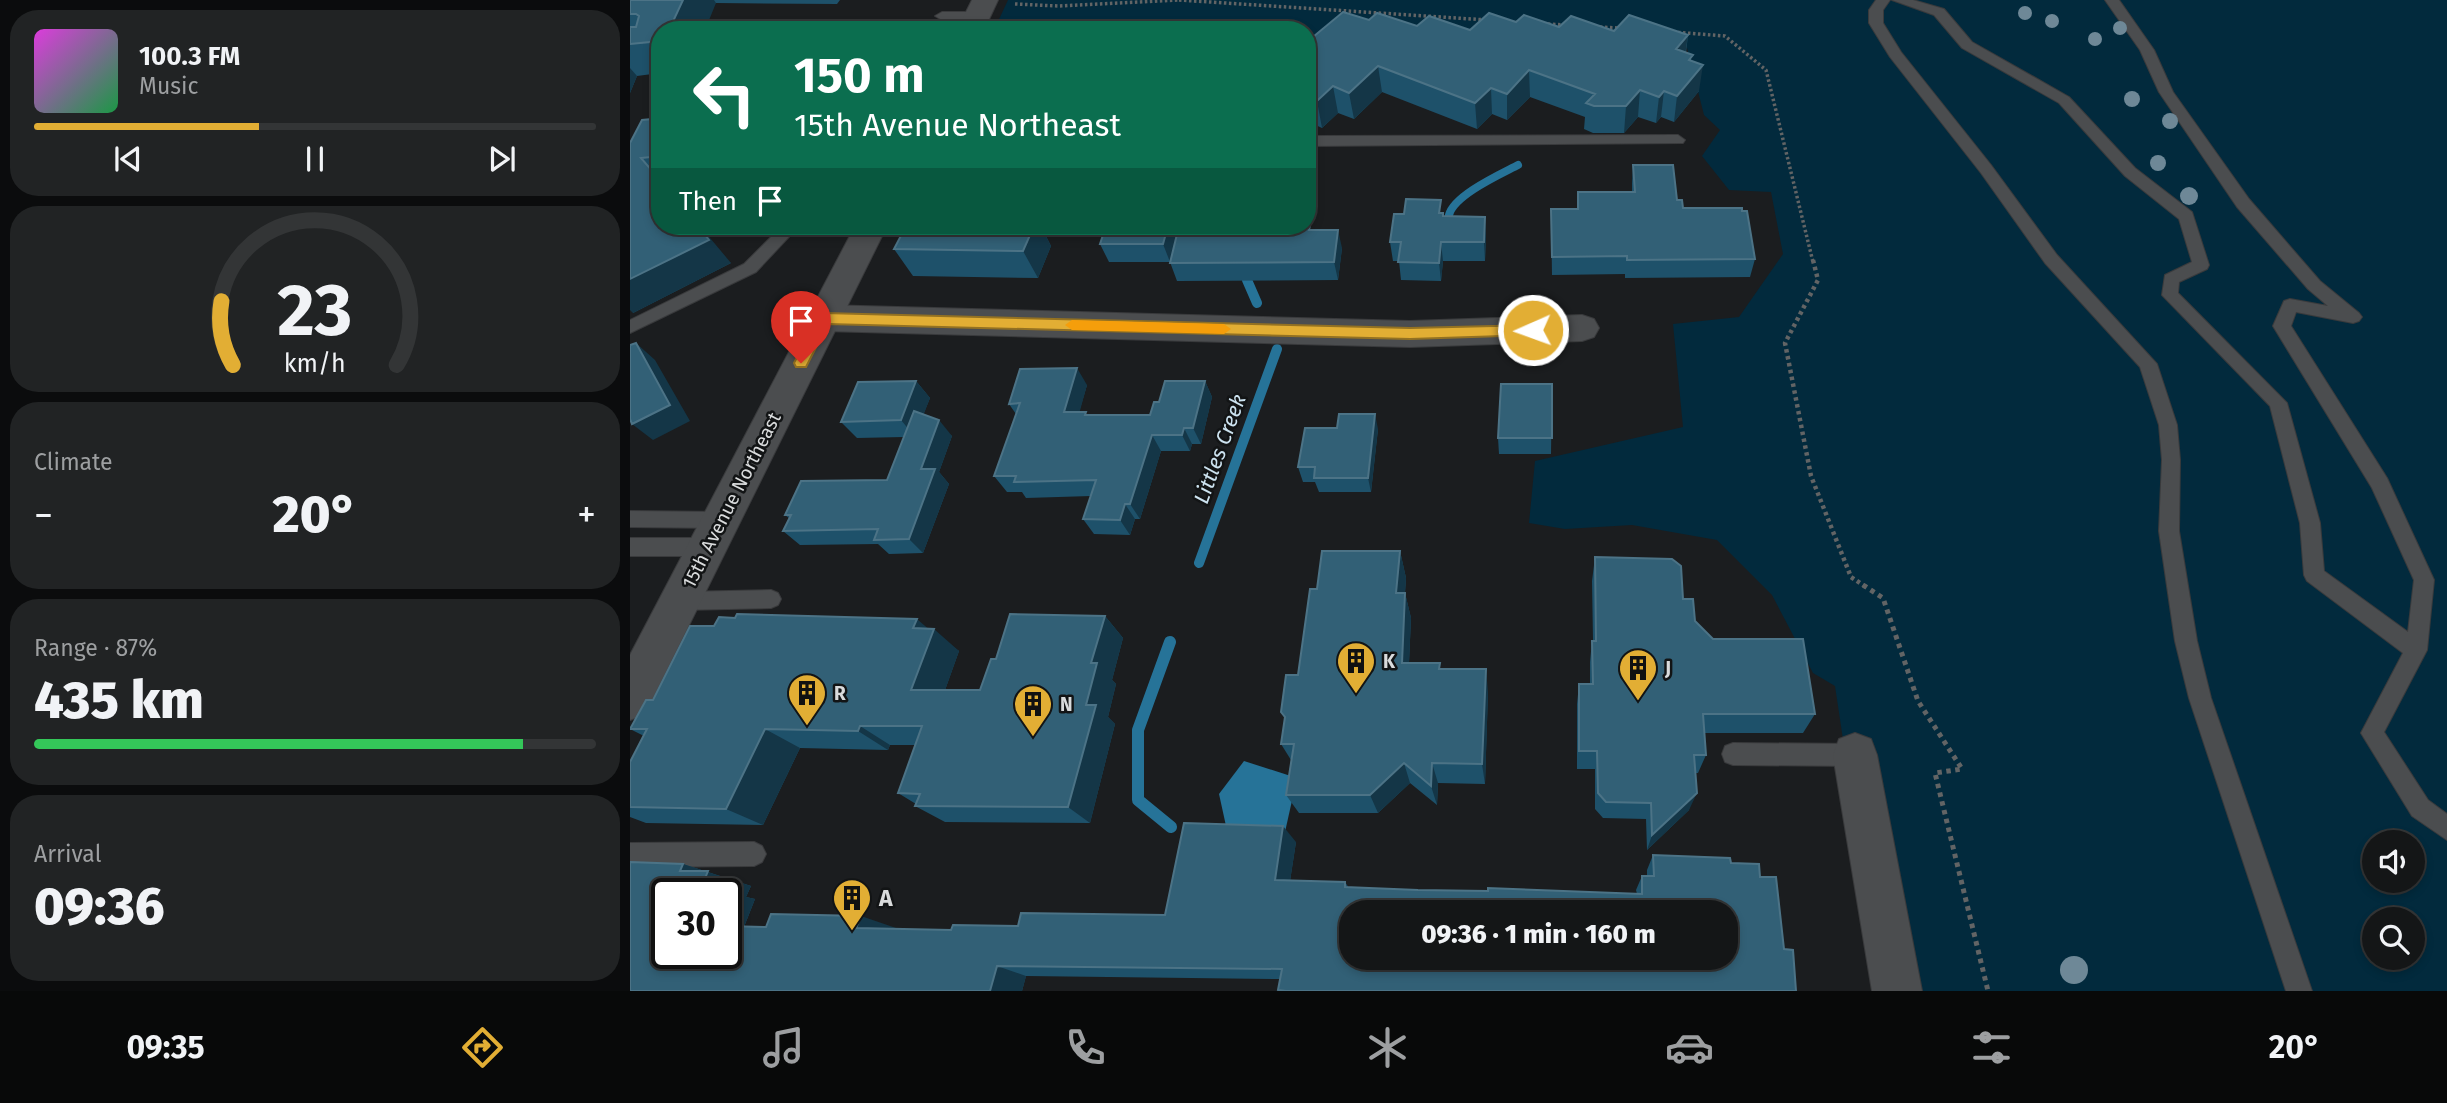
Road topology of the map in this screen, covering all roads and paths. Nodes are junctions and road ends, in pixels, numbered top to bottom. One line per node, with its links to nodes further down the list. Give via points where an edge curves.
1 (1179, 0): 5 (path); 8 (path)
2 (1883, 0): 35 (lane, via 1876,10 1876,23 1895,54 2051,259 2148,364 2168,425 2169,531 2186,641 2200,698)
3 (1899, 0): 26 (lane, via 1939,12 1967,45 2064,100 2130,172 2186,216 2201,265 2171,279 2170,295 2278,403 2311,523 2314,575)
4 (2112, 0): 26 (lane, via 2147,50 2166,92 2243,203 2314,285 2353,317 2290,305 2282,326 2380,484 2424,580)
5 (1015, 4)
6 (978, 15): 7 (lane)
7 (942, 16)
8 (1498, 20)
9 (1539, 23): 10 (path)
10 (1567, 25)
11 (1594, 27): 12 (path)
12 (1620, 28)
13 (1673, 32): 34 (path, via 1725,36 1766,70 1818,280 1785,343 1811,475 1851,577 1882,598 1918,701 1962,769 1936,774)
14 (1678, 140): 15 (lane)
15 (1316, 141)
16 (782, 235): 19 (lane, via 750,268)
17 (866, 235): 18 (street, 15th Avenue Northeast)
18 (824, 318): 20 (street, via 1410,334); 22 (street, 15th Avenue Northeast)
19 (630, 327)
20 (1582, 328)
21 (630, 519): 22 (lane)
22 (714, 533): 23 (lane); 25 (street, 15th Avenue Northeast)
23 (630, 547)
24 (771, 599): 25 (lane)
25 (680, 600): 27 (street, 15th Avenue Northeast)
26 (2416, 650): 30 (lane, via 2372,733 2420,808)
27 (630, 699)
28 (1733, 754): 29 (lane)
29 (1855, 755): 33 (street)
30 (2447, 828)
31 (754, 854): 32 (lane)
32 (630, 855)
33 (1897, 991)
34 (1988, 991)
35 (2300, 991)

